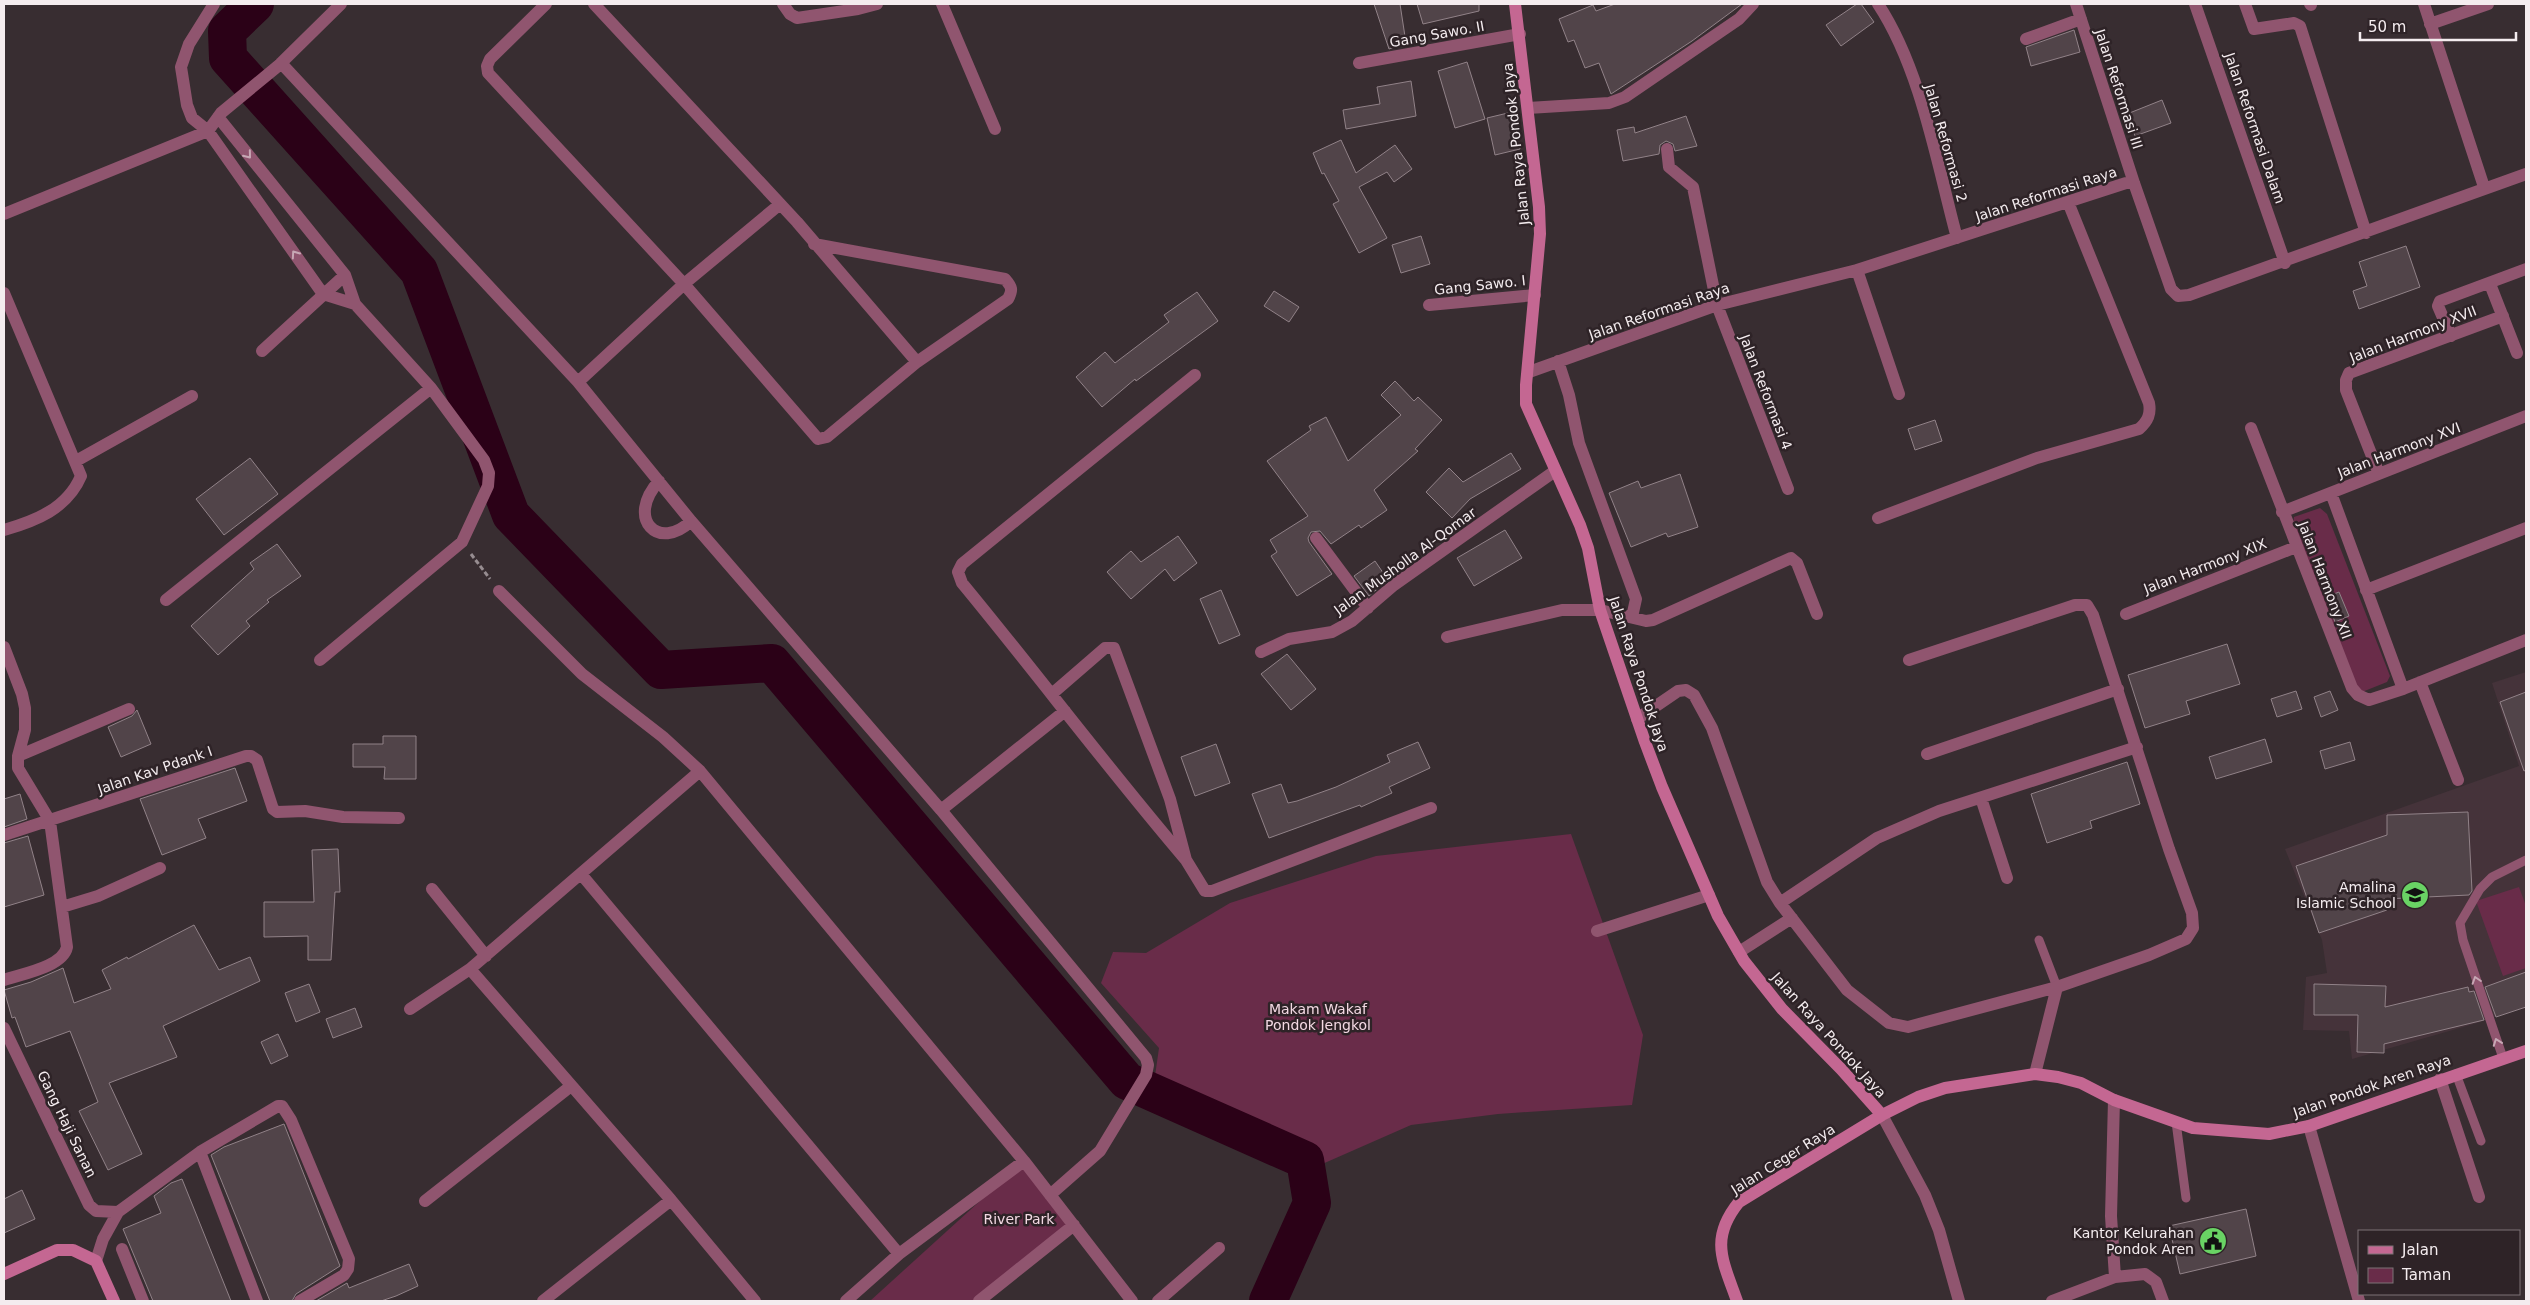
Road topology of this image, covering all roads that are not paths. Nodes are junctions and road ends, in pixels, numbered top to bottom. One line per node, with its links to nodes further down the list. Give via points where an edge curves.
1 (341, 4): 20 (street)
2 (546, 4): 40 (street, via 490,59 488,73)
3 (594, 4): 31 (street)
4 (783, 4): 5 (street, via 797,18 858,10)
5 (877, 4)
6 (942, 4): 24 (street)
7 (1515, 4): 18 (main road, Jalan Raya Pondok Jaya)
8 (1753, 4): 22 (street, via 1739,19 1625,97 1609,103)
9 (1878, 4): 34 (street, Jalan Reformasi 2, via 1904,56 1925,115)
10 (2076, 4): 16 (street, Jalan Reformasi III)
11 (2196, 4): 36 (street, Jalan Reformasi Dalam)
12 (2245, 4): 33 (street, via 2254,29 2294,23 2300,26)
13 (2424, 4): 17 (street)
14 (2488, 4): 17 (street)
15 (208, 6): 25 (street, via 181,66 192,118)
16 (2081, 19): 19 (street); 28 (street, Jalan Reformasi III)
17 (2430, 24): 29 (street)
18 (1520, 34): 21 (street, Gang Sawo. II); 22 (main road, Jalan Raya Pondok Jaya)
19 (2026, 39)
20 (279, 64): 23 (street); 56 (street)
21 (1359, 64)
22 (1528, 108): 44 (main road, Jalan Raya Pondok Jaya, via 1539,207)
23 (220, 115): 25 (street); 39 (street, one-way to 39)
24 (995, 128)
25 (208, 131): 32 (street); 43 (street, one-way to 25)
26 (1667, 149): 47 (street, Jalan Reformasi 4, via 1669,167 1693,187)
27 (2526, 174): 29 (street, Jalan Reformasi Raya)
28 (2134, 183): 30 (street, Jalan Reformasi Raya); 36 (street, Jalan Reformasi Raya, via 2171,289 2178,296 2189,296)
29 (2484, 188): 33 (street, Jalan Reformasi Raya)
30 (2068, 202): 34 (street, Jalan Reformasi Raya); 69 (street, via 2149,403 2147,422 2139,429 2037,458)
31 (779, 205): 35 (street); 40 (street)
32 (4, 214)
33 (2366, 233): 36 (street, Jalan Reformasi Raya)
34 (1957, 238): 38 (street, Jalan Reformasi Raya)
35 (814, 244): 53 (street); 53 (street, via 1005,279 1011,285 1008,299)
36 (2285, 263)
37 (2526, 269): 41 (street)
38 (1857, 270): 47 (street, Jalan Reformasi Raya); 58 (street)
39 (345, 275): 43 (street); 45 (street)
40 (684, 284): 53 (street, via 818,439 827,437); 56 (street)
41 (2490, 284): 48 (street); 49 (street, via 2438,303)
42 (4, 292): 62 (street)
43 (323, 294): 45 (street); 50 (street)
44 (1535, 295): 46 (street, Gang Sawo. I); 54 (main road, Jalan Raya Pondok Jaya)
45 (355, 304): 57 (street)
46 (1429, 305)
47 (1717, 305): 52 (street, Jalan Reformasi Raya); 66 (street, Jalan Reformasi 4)
48 (2503, 316): 49 (street, Jalan Harmony XVII); 51 (street)
49 (2451, 336): 64 (street, Jalan Harmony XVII, via 2349,373 2346,390)
50 (262, 351)
51 (2517, 353)
52 (1558, 361): 54 (street, Jalan Reformasi Raya); 82 (street, via 1579,443 1636,599)
53 (917, 362)
54 (1529, 372): 63 (main road, Jalan Raya Pondok Jaya, via 1526,404)
55 (1195, 375): 92 (street, via 962,564 958,572 962,583)
56 (578, 382): 65 (street)
57 (432, 388): 77 (street); 87 (street, via 484,460 489,473 488,486 462,542)
58 (1899, 394)
59 (192, 396): 62 (street)
60 (2526, 416): 64 (street, Jalan Harmony XVI)
61 (2251, 428): 68 (street, Jalan Harmony XII)
62 (76, 461): 72 (street, via 81,476 66,499 33,521)
63 (1556, 471): 78 (street, Jalan Musholla Al-Qomar); 79 (main road, Jalan Raya Pondok Jaya, via 1588,548)
64 (2379, 474): 67 (street, Jalan Harmony XVI)
65 (659, 481): 70 (street); 70 (street, via 646,499 644,515 647,524 656,532 668,533 682,529)
66 (1788, 489)
67 (2331, 492): 68 (street, Jalan Harmony XVI); 75 (street)
68 (2282, 512): 74 (street, Jalan Harmony XII)
69 (1878, 518)
70 (691, 521): 103 (street)
71 (2526, 528): 75 (street)
72 (4, 530)
73 (1316, 538): 78 (street)
74 (2296, 547): 81 (street, Jalan Harmony XIX); 91 (street, Jalan Harmony XII, via 2352,688 2369,700)
75 (2366, 590): 91 (street)
76 (499, 591): 99 (street, via 582,674 663,737)
77 (166, 600)
78 (1368, 608): 86 (street, Jalan Musholla Al-Qomar, via 1332,632 1289,639)
79 (1600, 610): 82 (street); 83 (street, via 1562,610); 95 (main road, Jalan Raya Pondok Jaya)
80 (1817, 614): 82 (street, via 1797,563 1790,558 1653,620)
81 (2126, 614)
82 (1632, 617)
83 (1447, 637)
84 (2526, 640): 89 (street, Jalan Harmony XII)
85 (4, 647): 98 (street, via 25,708 25,730)
86 (1261, 652)
87 (320, 660)
88 (1909, 660): 90 (street, via 2075,605 2087,605)
89 (2420, 682): 91 (street, Jalan Harmony XII); 100 (street)
90 (2118, 689): 96 (street); 97 (street)
91 (2403, 689)
92 (1053, 693): 94 (street); 107 (street, via 1105,648 1114,648 1170,799)
93 (129, 709): 98 (street)
94 (1065, 712): 103 (street); 107 (street)
95 (1637, 719): 113 (main road, Jalan Raya Pondok Jaya, via 1662,787); 114 (street, via 1678,691 1686,690 1694,695 1712,728 1753,849)
96 (2138, 747): 101 (street); 123 (street, via 2192,913 2193,928 2186,939)
97 (1928, 754)
98 (18, 756): 105 (street, via 18,768)
99 (700, 771): 110 (street); 138 (street)
100 (2458, 780)
101 (1981, 798): 111 (street); 114 (street, via 1939,811 1877,838)
102 (1431, 808): 107 (street, via 1212,891 1204,890)
103 (941, 810): 139 (street, via 1146,1058 1148,1065 1146,1075 1100,1151)
104 (399, 818): 105 (street, Jalan Kav Pdank I, via 277,812 257,760 246,756)
105 (50, 821): 106 (street, Jalan Kav Pdank I); 115 (street)
106 (4, 835)
107 (1186, 860)
108 (2526, 860): 127 (lane, one-way to 108, via 2460,923 2470,904 2492,877)
109 (160, 868): 115 (street, via 98,896)
110 (581, 874): 120 (street); 148 (street)
111 (2007, 878)
112 (432, 889): 120 (street)
113 (1709, 895): 117 (street); 119 (main road, Jalan Raya Pondok Jaya)
114 (1780, 903): 116 (street)
115 (62, 907): 122 (street, via 66,953 54,963)
116 (1792, 918): 119 (street); 123 (street, via 1847,990 1889,1023 1908,1027)
117 (1596, 931)
118 (2039, 940): 123 (lane)
119 (1739, 952): 133 (main road, Jalan Raya Pondok Jaya, via 1782,1009)
120 (486, 956): 121 (street)
121 (470, 969): 124 (street); 131 (street)
122 (4, 980)
123 (2057, 987): 128 (street)
124 (410, 1009)
125 (4, 1028): 144 (street, Gang Haji Sanan, via 89,1205 96,1211)
126 (2526, 1051): 127 (main road, Jalan Pondok Aren Raya)
127 (2503, 1058): 129 (main road, Jalan Pondok Aren Raya)
128 (2034, 1074): 132 (main road, Jalan Pondok Aren Raya, via 2058,1076 2081,1083); 133 (main road, Jalan Pondok Aren Raya, via 1945,1088 1918,1097)
129 (2456, 1074): 130 (main road, Jalan Pondok Aren Raya); 136 (lane)
130 (2440, 1079): 135 (main road, Jalan Pondok Aren Raya); 140 (street)
131 (570, 1086): 142 (street); 143 (street)
132 (2114, 1100): 134 (main road, Jalan Pondok Aren Raya); 151 (street, via 2111,1216)
133 (1882, 1116): 162 (main road, Jalan Ceger Raya, via 1739,1202 1729,1214 1721,1234 1721,1255); 163 (street, via 1929,1204)
134 (2176, 1122): 135 (main road, Jalan Pondok Aren Raya, via 2193,1128 2269,1134); 141 (lane)
135 (2309, 1126): 166 (street)
136 (2481, 1141)
137 (200, 1152): 144 (street); 154 (street); 155 (street, via 278,1106 286,1109 349,1259 344,1275)
138 (1024, 1161): 139 (street); 148 (street)
139 (1050, 1195): 145 (street)
140 (2479, 1197)
141 (2186, 1198)
142 (671, 1200): 156 (street); 157 (street)
143 (425, 1201)
144 (118, 1212): 149 (street, via 103,1239)
145 (1074, 1225): 159 (street); 160 (street)
146 (1219, 1248): 161 (street)
147 (122, 1249): 153 (street)
148 (899, 1254): 158 (street)
149 (96, 1261): 150 (main road, via 73,1250 57,1250); 152 (main road)
150 (4, 1274)
151 (2115, 1277): 164 (street); 165 (street, via 2145,1274 2156,1282)
152 (114, 1301)
153 (143, 1301)
154 (257, 1301)
155 (300, 1301)
156 (543, 1301)
157 (755, 1301)
158 (846, 1301)
159 (979, 1301)
160 (1132, 1301)
161 (1158, 1301)
162 (1738, 1301)
163 (1959, 1301)
164 (2052, 1301)
165 (2163, 1301)
166 (2359, 1301)

